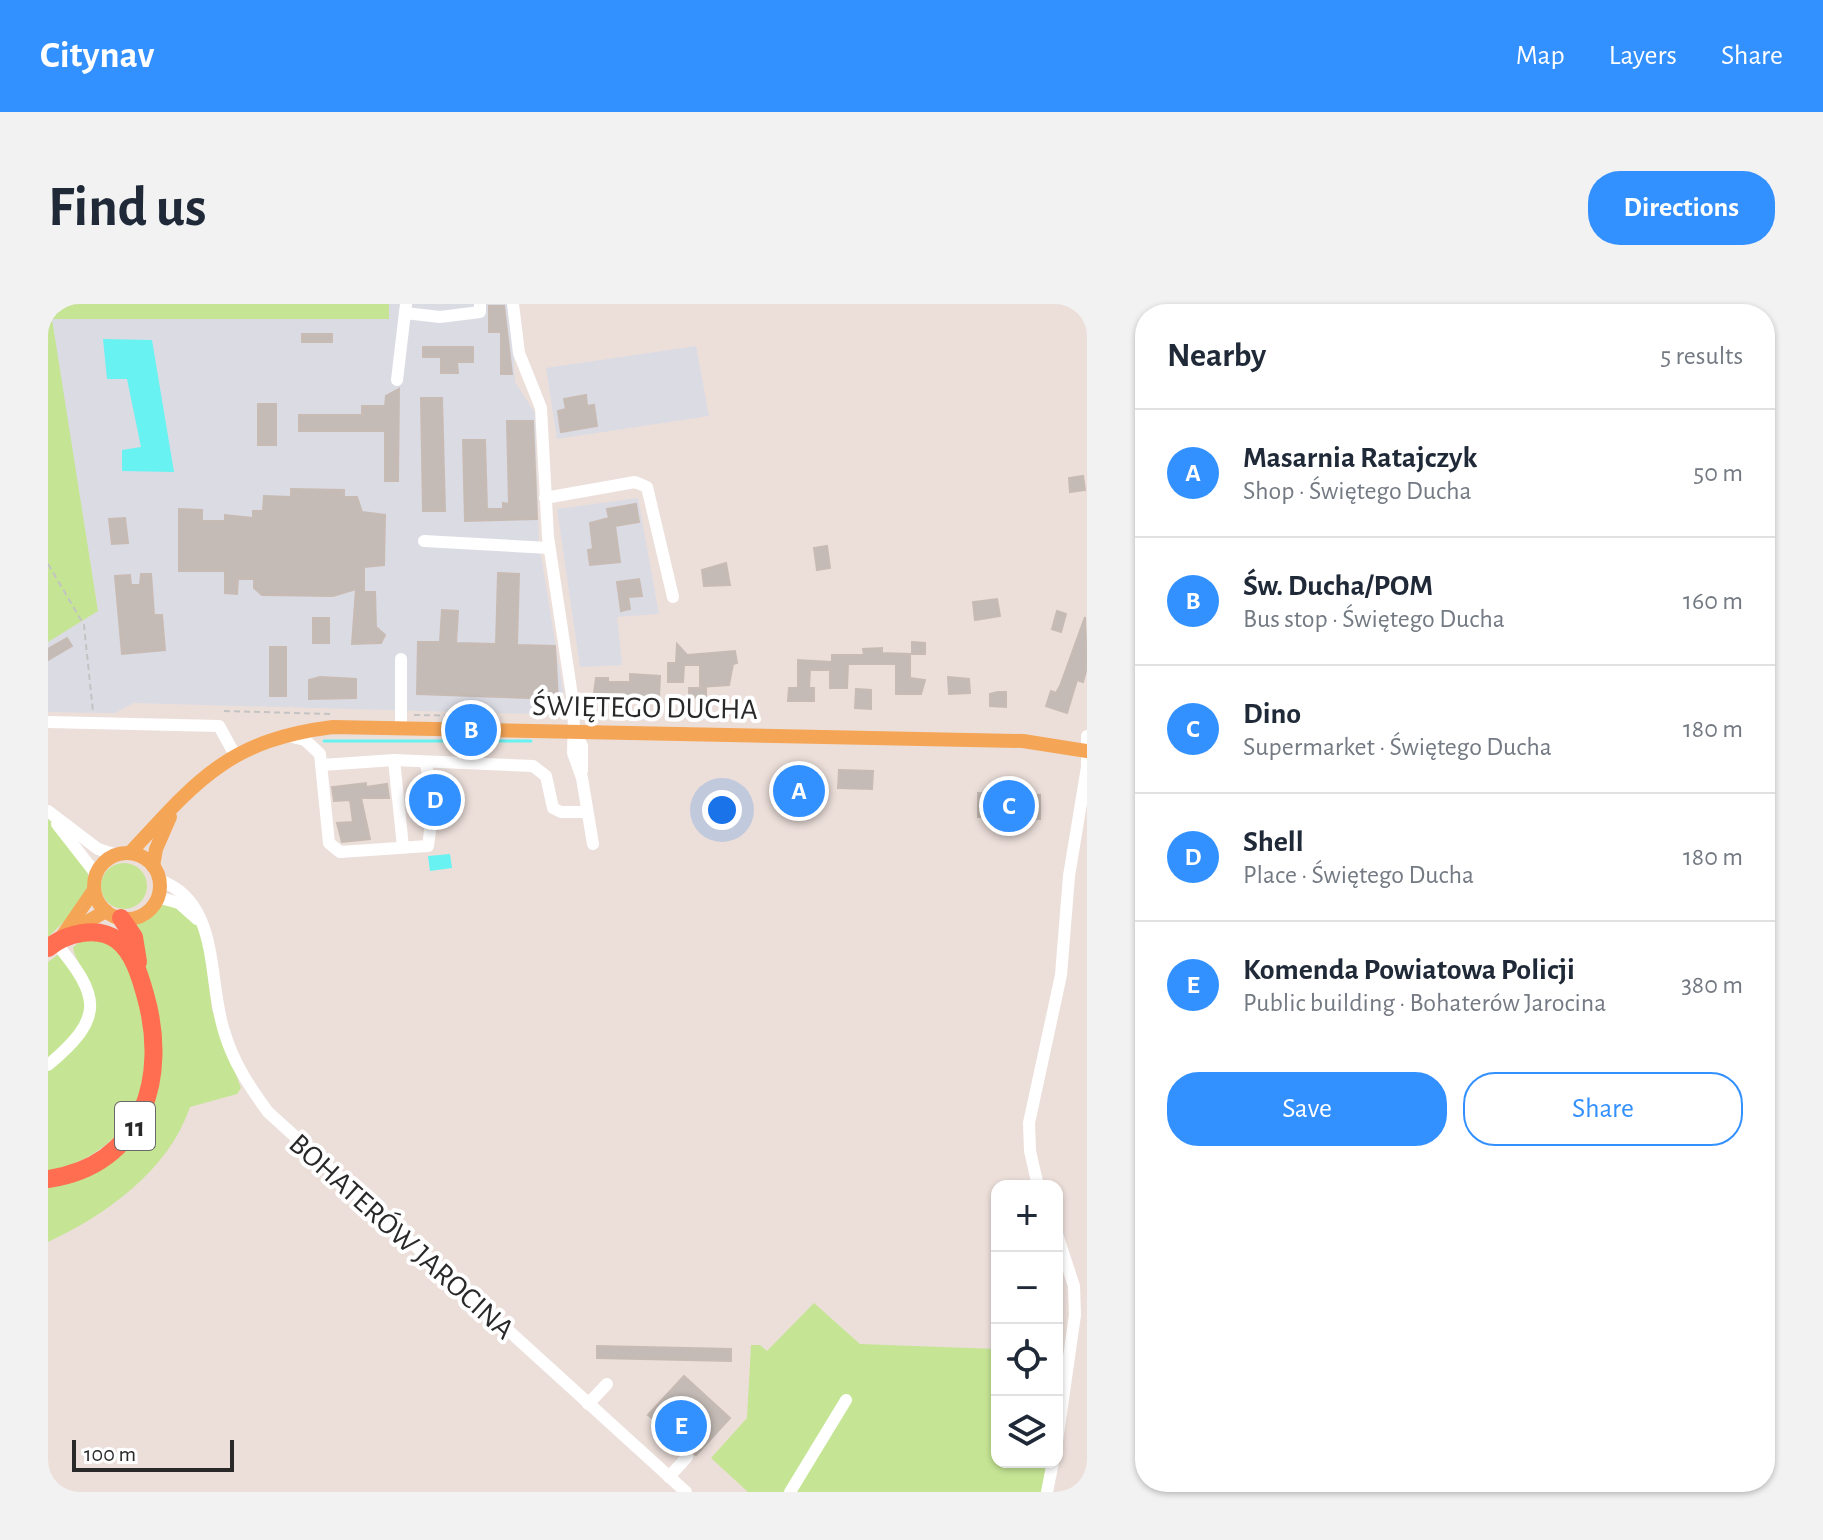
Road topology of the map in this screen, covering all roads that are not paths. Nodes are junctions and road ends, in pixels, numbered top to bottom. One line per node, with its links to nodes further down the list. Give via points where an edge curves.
1 (480, 304): 3 (street, via 480,312 440,317)
2 (513, 304): 5 (street, via 519,353 541,408)
3 (406, 308): 4 (street)
4 (397, 380)
5 (545, 498): 7 (street); 8 (street, via 635,482 647,487)
6 (424, 541): 7 (street)
7 (549, 548): 12 (street)
8 (673, 597)
9 (401, 659): 11 (street)
10 (48, 722): 15 (street, via 219,726)
11 (401, 728): 12 (main road, ŚWIĘTEGO DUCHA); 13 (main road, ŚWIĘTEGO DUCHA, via 333,727)
12 (575, 732): 14 (main road, ŚWIĘTEGO DUCHA); 21 (street, via 573,753)
13 (285, 735): 15 (main road, ŚWIĘTEGO DUCHA); 18 (street, via 311,743)
14 (1087, 746): 35 (street, via 1061,975 1029,1123)
15 (235, 755): 19 (main road, ŚWIĘTEGO DUCHA)
16 (394, 760): 17 (street); 18 (street); 23 (street)
17 (429, 763): 21 (street, via 537,767 546,776 553,808); 23 (street, via 431,842 426,847)
18 (322, 765): 23 (street, via 331,848 343,852)
19 (177, 802): 24 (main road, ŚWIĘTEGO DUCHA); 25 (main road, ŚWIĘTEGO DUCHA, via 161,834)
20 (48, 812): 24 (street, via 98,849); 26 (street)
21 (587, 812): 22 (street)
22 (593, 844)
23 (403, 847)
24 (123, 854): 25 (main road); 26 (main road, via 104,862)
25 (156, 873): 28 (main road); 30 (street, BOHATERÓW JAROCINA, via 188,897)
26 (96, 874): 27 (main road)
27 (94, 890): 29 (main road); 31 (main road)
28 (157, 897): 29 (main road, via 146,912); 30 (street, via 179,903)
29 (113, 915): 31 (main road); 32 (highway, 11, via 134,937)
30 (205, 926): 40 (street, BOHATERÓW JAROCINA, via 227,1041 245,1081 268,1112)
31 (54, 943): 32 (highway, 11, via 96,933 115,938); 33 (street, via 77,971 91,1009 83,1032)
32 (141, 980): 34 (highway, 11, via 153,1026 154,1057 152,1084 140,1118 104,1157)
33 (48, 1065)
34 (48, 1179)
35 (1037, 1180)
36 (1063, 1252): 38 (street, via 1074,1286 1075,1315)
37 (607, 1384): 40 (street)
38 (1063, 1399)
39 (846, 1400): 45 (street)
40 (588, 1404): 43 (street, BOHATERÓW JAROCINA)
41 (687, 1457): 43 (street)
42 (1052, 1468): 46 (street)
43 (669, 1477): 44 (street, BOHATERÓW JAROCINA)
44 (686, 1492)
45 (790, 1492)
46 (1047, 1492)

